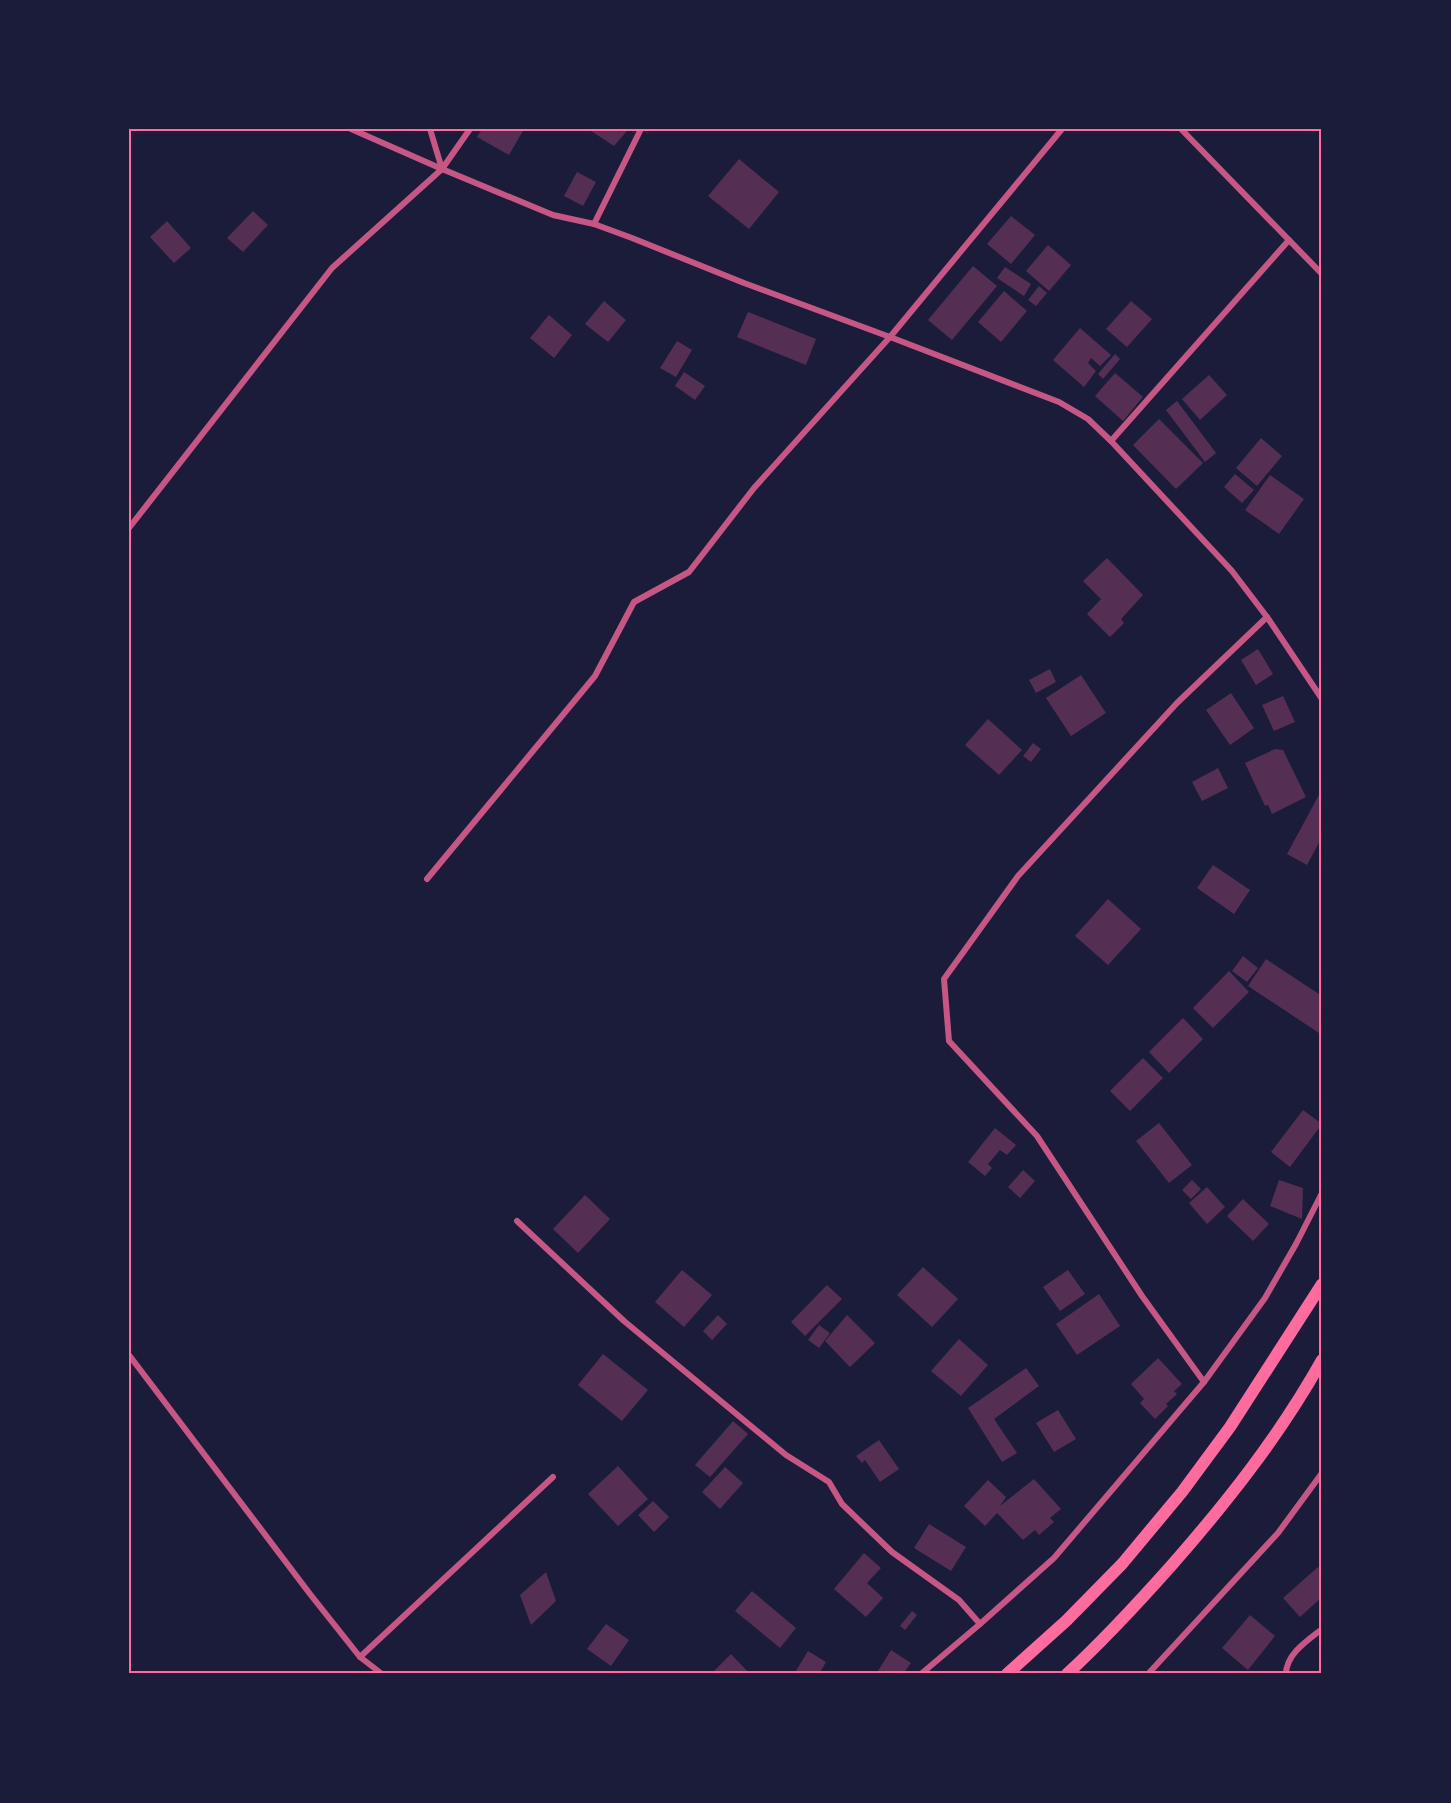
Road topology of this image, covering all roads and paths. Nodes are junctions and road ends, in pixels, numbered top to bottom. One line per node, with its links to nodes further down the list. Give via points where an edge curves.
1 (351, 129): 7 (street)
2 (430, 129): 7 (street)
3 (470, 129): 7 (street)
4 (641, 129): 8 (street)
5 (1062, 129): 11 (street)
6 (1180, 129): 9 (street)
7 (442, 170): 8 (street, via 553,214); 13 (street, via 332,268)
8 (594, 224): 11 (street)
9 (1289, 240): 10 (street); 12 (street)
10 (1322, 274)
11 (890, 337): 12 (street, via 1059,402 1088,419); 16 (street, via 754,488 689,572 634,602 595,676)
12 (1111, 441): 14 (street, via 1232,571)
13 (129, 528)
14 (1267, 617): 15 (street); 22 (street, via 1177,703 1018,876 944,979 949,1041 1037,1137)
15 (1322, 699)
16 (427, 879)
17 (1322, 1193): 22 (street, via 1265,1298)
18 (517, 1221): 25 (street, via 624,1321 786,1455 829,1482 842,1504 892,1552 958,1599)
19 (1322, 1284): 30 (main road, via 1230,1427 1182,1492 1122,1564 1066,1622)
20 (129, 1355): 27 (street)
21 (1322, 1360): 31 (main road, via 1254,1467 1143,1598)
22 (1204, 1382): 25 (street, via 1054,1558)
23 (1322, 1473): 32 (street, via 1278,1533)
24 (553, 1477): 27 (street)
25 (980, 1624): 29 (street)
26 (1322, 1629): 33 (street, via 1297,1649 1286,1666)
27 (360, 1657): 28 (street)
28 (382, 1674)
29 (921, 1674)
30 (1007, 1674)
31 (1067, 1674)
32 (1148, 1674)
33 (1286, 1674)

